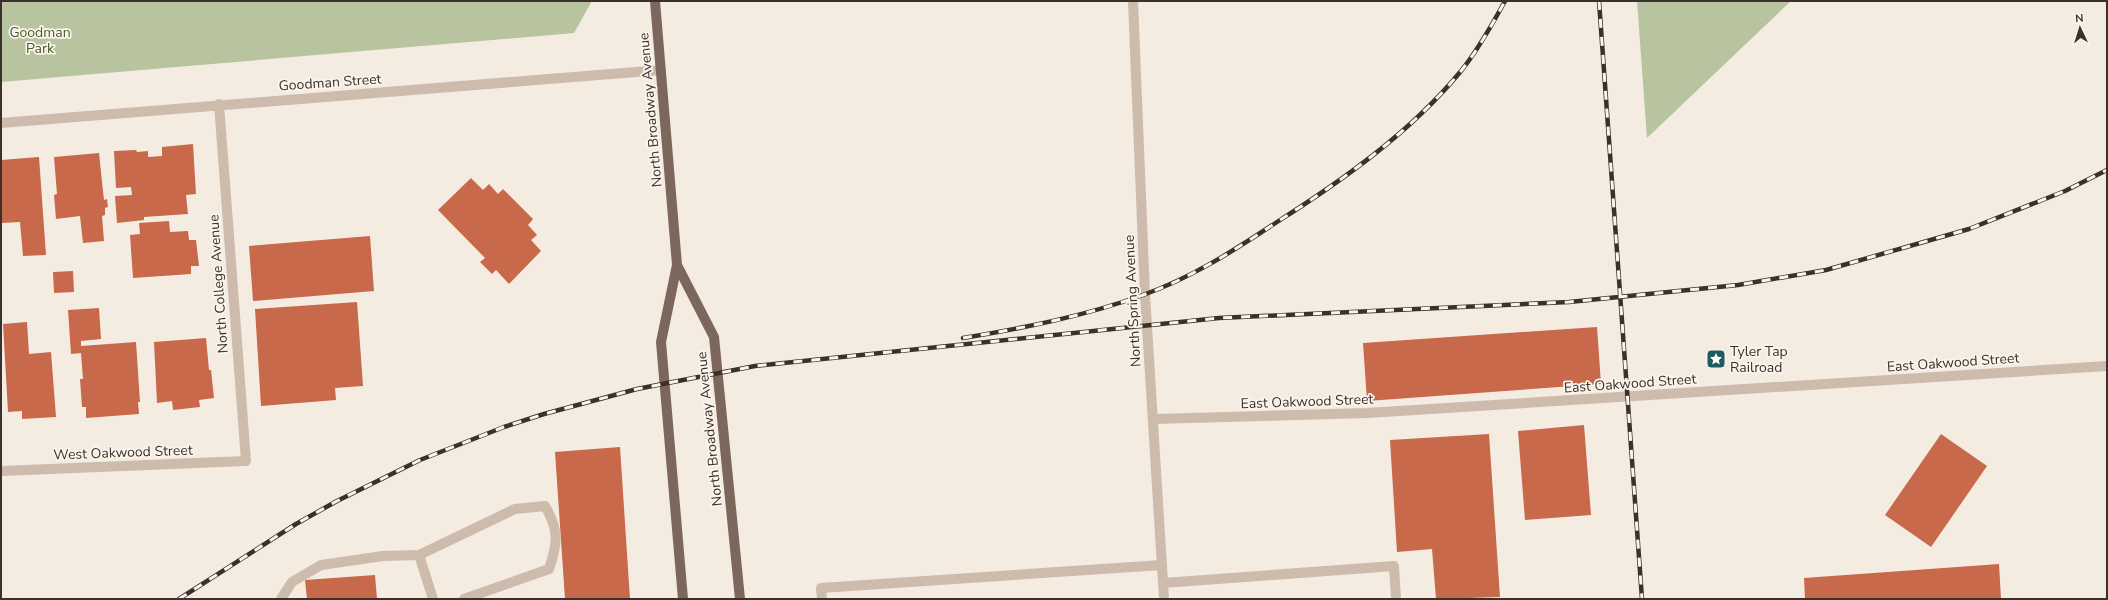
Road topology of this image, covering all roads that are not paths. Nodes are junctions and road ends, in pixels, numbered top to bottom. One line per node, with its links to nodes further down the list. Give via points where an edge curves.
1 (655, 1): 3 (main road, North Broadway Avenue)
2 (1133, 1): 8 (street, North Spring Avenue, via 1145,294)
3 (661, 70): 4 (street, Goodman Street); 6 (main road, North Broadway Avenue)
4 (219, 104): 5 (street, Goodman Street); 9 (street, North College Avenue)
5 (1, 123)
6 (677, 265): 17 (main road, North Broadway Avenue, via 661,342); 18 (main road, North Broadway Avenue, via 714,337)
7 (2107, 366): 8 (street, East Oakwood Street, via 1375,413)
8 (1153, 419): 12 (street, North Spring Avenue)
9 (246, 461): 10 (street, West Oakwood Street)
10 (1, 471)
11 (419, 555): 14 (street, via 383,556 321,565 292,582); 15 (street); 16 (street, via 515,509 545,506 554,522 556,550 549,569)
12 (1162, 565): 13 (street, North Spring Avenue); 19 (street, via 821,588)
13 (1163, 583): 20 (street, North Spring Avenue); 21 (street, via 1394,566)
14 (281, 599)
15 (433, 599)
16 (464, 599)
17 (683, 599)
18 (740, 599)
19 (822, 599)
20 (1164, 599)
21 (1396, 599)

